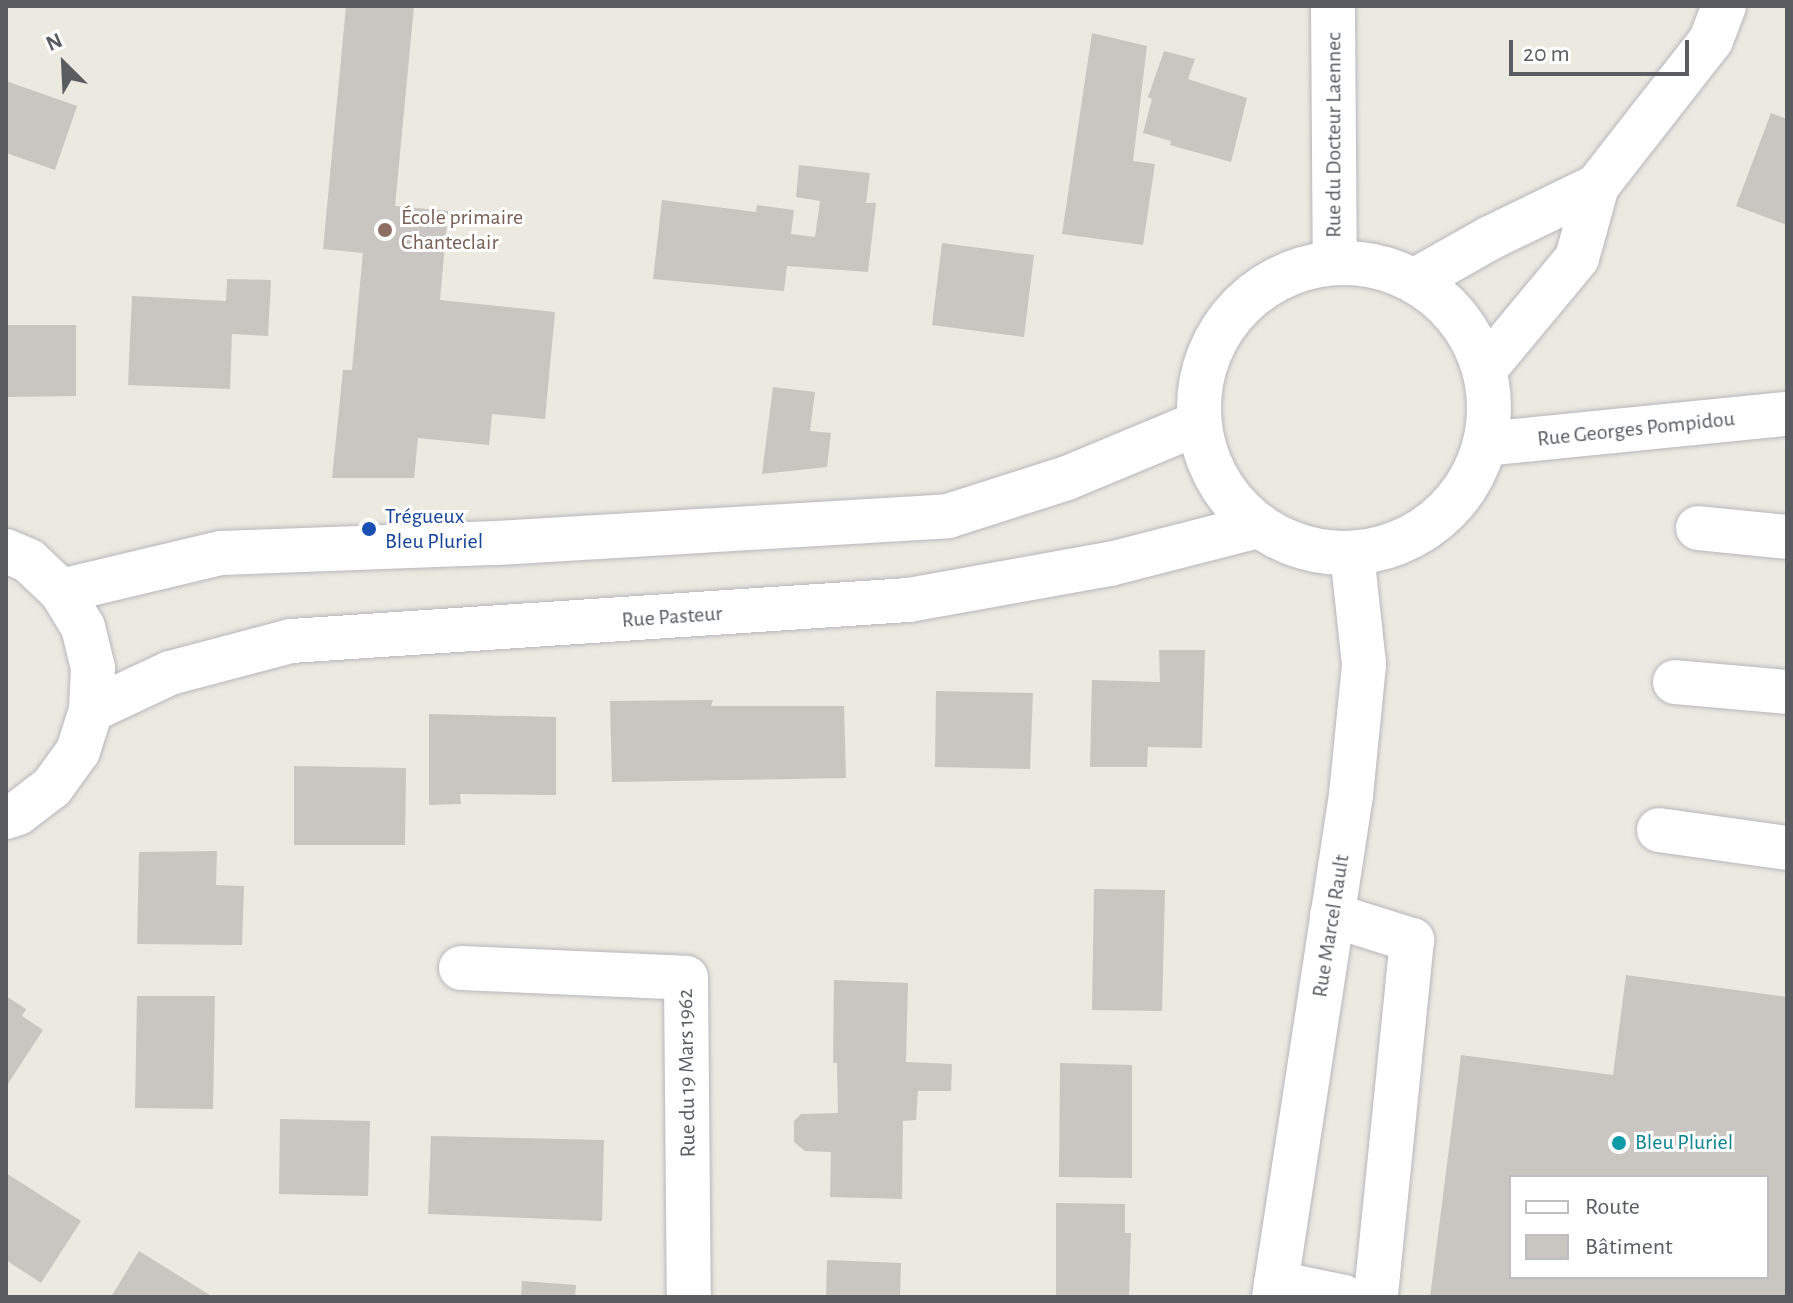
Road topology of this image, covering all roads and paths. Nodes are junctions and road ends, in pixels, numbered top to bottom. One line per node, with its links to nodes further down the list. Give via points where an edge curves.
1 (1333, 6): 4 (street, Rue du Docteur Laennec)
2 (1724, 6): 3 (street, via 1711,40)
3 (1597, 186): 5 (street); 6 (street, via 1577,258)
4 (1335, 263): 5 (street, via 1375,266); 8 (street, via 1289,273 1250,298 1229,321 1201,377)
5 (1414, 281): 6 (street, via 1445,303 1469,333)
6 (1485, 369): 9 (street, via 1490,407)
7 (1787, 414): 9 (street, Rue Georges Pompidou)
8 (1199, 423): 10 (street, via 1208,463 1229,499); 15 (street, via 1067,478 948,516 497,543 221,553)
9 (1485, 444): 14 (street, via 1467,486 1437,521 1398,545)
10 (1258, 526): 14 (street, via 1303,548); 18 (street, Rue Pasteur, via 1110,564 909,600 291,641 170,673)
11 (1698, 528): 12 (street)
12 (1787, 537)
13 (6, 551): 15 (street, via 29,561)
14 (1352, 554): 22 (street, Rue Marcel Rault, via 1364,664)
15 (61, 591): 18 (street, via 83,627 93,668)
16 (1675, 682): 17 (street)
17 (1787, 692)
18 (91, 710): 19 (street, via 78,751 52,787)
19 (6, 817)
20 (1659, 830): 21 (street)
21 (1787, 848)
22 (1332, 915): 24 (street, Rue Marcel Rault); 27 (street, via 1412,940)
23 (461, 968): 25 (street, Rue du 19 Mars 1962, via 686,978)
24 (1275, 1290): 26 (street)
25 (689, 1297)
26 (1344, 1297)
27 (1376, 1297)

